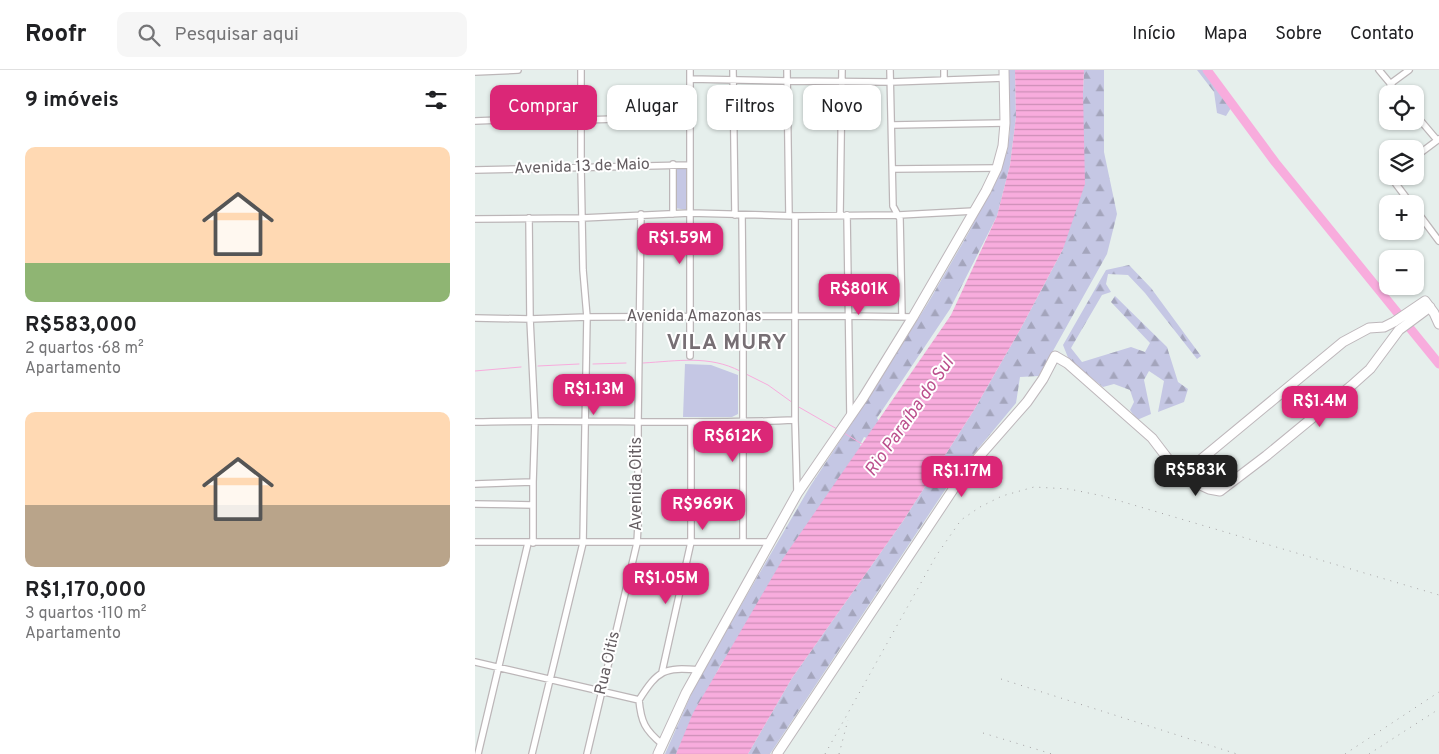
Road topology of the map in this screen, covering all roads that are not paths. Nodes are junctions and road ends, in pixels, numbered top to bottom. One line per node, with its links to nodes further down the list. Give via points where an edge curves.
1 (518, 70): 11 (street)
2 (581, 70): 20 (street)
3 (690, 70): 13 (street)
4 (733, 70): 14 (street)
5 (787, 70): 17 (street)
6 (842, 70): 15 (street)
7 (890, 70): 18 (street)
8 (944, 70): 16 (street)
9 (1379, 70): 19 (street)
10 (1409, 70): 19 (street)
11 (475, 72)
12 (1004, 74): 16 (street); 24 (street)
13 (690, 79): 14 (street); 21 (street)
14 (733, 79): 17 (street); 42 (street)
15 (841, 80): 17 (street); 18 (street); 43 (street)
16 (944, 80): 18 (street)
17 (787, 82): 45 (street)
18 (891, 82): 26 (street)
19 (1391, 84)
20 (581, 85)
21 (690, 85)
22 (490, 120): 23 (street)
23 (475, 121)
24 (1005, 123): 26 (street); 34 (street)
25 (1424, 124): 29 (street)
26 (892, 126): 35 (street)
27 (581, 130): 33 (street)
28 (690, 130): 32 (street)
29 (1438, 140): 30 (street)
30 (1424, 150)
31 (673, 164): 32 (street, Avenida 13 de Maio); 33 (street, Avenida 13 de Maio); 40 (street)
32 (689, 165): 38 (street)
33 (581, 168): 36 (street, Avenida 13 de Maio); 47 (street)
34 (997, 168): 35 (street); 37 (street)
35 (893, 169): 41 (street, via 893,207)
36 (475, 170)
37 (974, 211): 41 (street); 56 (street)
38 (690, 213): 40 (street); 42 (street); 58 (street)
39 (641, 214): 40 (street); 47 (street); 55 (street, Avenida Oitis)
40 (673, 214)
41 (899, 214): 44 (street); 53 (street)
42 (738, 215): 45 (street); 59 (street)
43 (839, 215): 44 (street); 45 (street)
44 (847, 215): 52 (street)
45 (792, 216): 51 (street)
46 (529, 218): 47 (street); 48 (street); 60 (street)
47 (582, 218): 54 (street)
48 (475, 219)
49 (1424, 222): 50 (street)
50 (1438, 240)
51 (795, 316): 52 (street, Avenida Amazonas); 59 (street, Avenida Amazonas); 68 (street)
52 (849, 316): 53 (street, Avenida Amazonas); 66 (street)
53 (901, 316): 56 (street, Avenida Amazonas)
54 (587, 317): 55 (street, Avenida Amazonas); 60 (street, Avenida Amazonas); 70 (street)
55 (640, 317): 58 (street, Avenida Amazonas); 71 (street, Avenida Oitis)
56 (913, 317): 66 (street)
57 (475, 318): 60 (street, Avenida Amazonas)
58 (690, 318): 59 (street, Avenida Amazonas); 65 (street)
59 (743, 318): 73 (street)
60 (530, 319): 67 (street)
61 (1439, 324): 63 (street, via 1430,307)
62 (1384, 326): 63 (street); 64 (street); 74 (street, via 1369,328 1343,342)
63 (1397, 326): 64 (street)
64 (1392, 338): 74 (street, via 1375,364 1358,381 1220,491)
65 (690, 356)
66 (850, 417): 77 (street)
67 (535, 420): 69 (street); 70 (street); 75 (street)
68 (795, 420): 73 (street); 77 (street)
69 (475, 422)
70 (584, 422): 71 (street); 85 (street)
71 (638, 422): 72 (street); 86 (street, Avenida Oitis)
72 (691, 422): 73 (street); 81 (street)
73 (744, 422): 82 (street)
74 (1181, 476): 99 (street, via 1152,438 1055,356 1027,402 954,488)
75 (533, 482): 76 (street); 79 (street)
76 (475, 484)
77 (797, 494): 83 (street)
78 (475, 504): 79 (street)
79 (533, 505): 84 (street)
80 (475, 542): 84 (street)
81 (691, 542): 82 (street); 86 (street); 90 (street)
82 (743, 542): 83 (street)
83 (770, 542): 89 (street)
84 (531, 543): 85 (street); 88 (street)
85 (583, 543): 86 (street); 91 (street)
86 (637, 543): 92 (street, Rua Oitis)
87 (475, 662): 88 (street)
88 (499, 668): 91 (street); 95 (street)
89 (699, 670): 90 (street); 94 (street)
90 (661, 672): 93 (street)
91 (549, 679): 92 (street); 96 (street)
92 (601, 692): 93 (street); 97 (street, Rua Oitis)
93 (639, 700): 94 (street, via 643,724)
94 (662, 744): 98 (street)
95 (478, 754)
96 (532, 754)
97 (587, 754)
98 (658, 754)
99 (777, 754)

